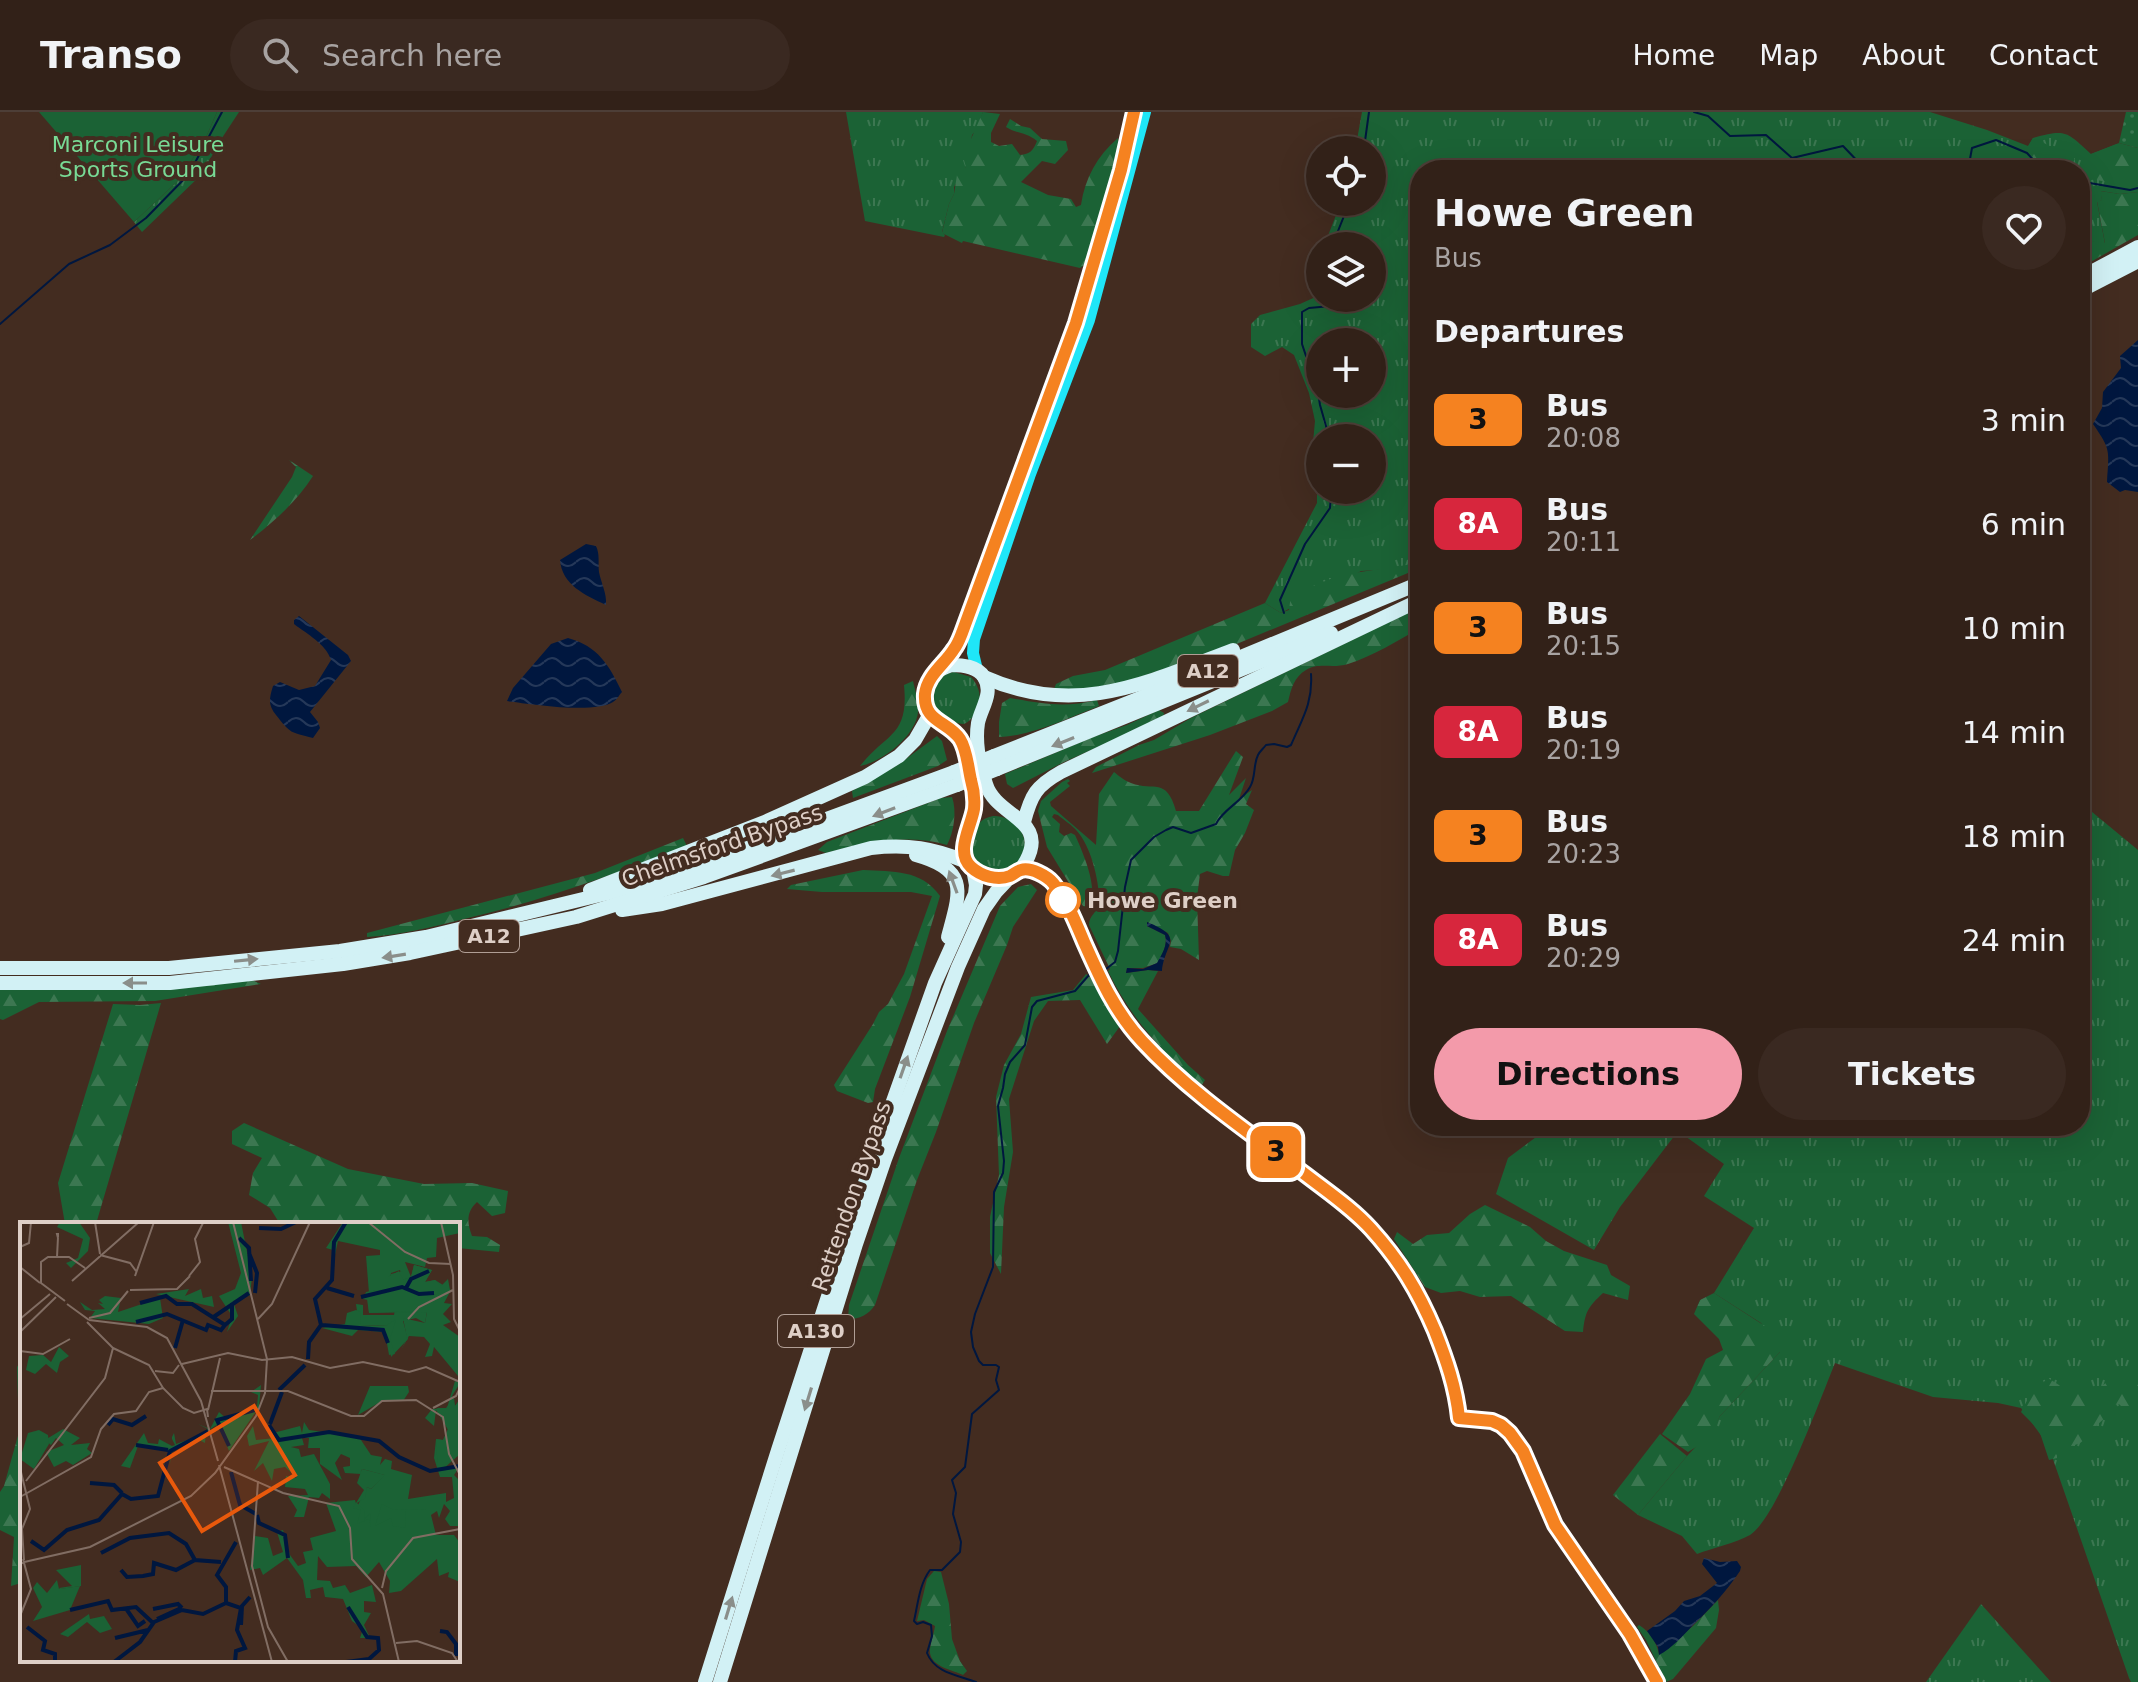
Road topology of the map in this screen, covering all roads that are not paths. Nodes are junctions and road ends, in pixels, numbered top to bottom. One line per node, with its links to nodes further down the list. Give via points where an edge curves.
1 (1134, 112): 11 (main road, via 1076,323 962,633)
2 (1145, 112): 12 (main road, via 1089,320 974,639)
3 (2138, 247): 5 (highway)
4 (2138, 261): 6 (highway)
5 (2090, 273)
6 (2090, 286)
7 (1410, 585): 12 (highway, A12, via 1137,686 1053,697)
8 (1410, 585): 14 (highway, Chelmsford Bypass / A12)
9 (1410, 602): 14 (highway, Chelmsford Bypass / A12, one-way to 14)
10 (1410, 603): 16 (highway, A12, one-way to 16, via 1045,781 1035,791)
11 (939, 669): 12 (highway, via 963,665); 13 (highway, via 926,690)
12 (980, 674): 16 (highway, via 987,694 978,724 986,785 999,805)
13 (930, 714): 18 (highway, Rettendon Bypass, via 958,736 966,758 974,794 964,847); 20 (highway, A12, via 899,756 865,777)
14 (995, 763): 15 (highway, Chelmsford Bypass / A12, bridge)
15 (956, 778): 20 (highway, Chelmsford Bypass / A12, via 710,862); 21 (highway, Chelmsford Bypass / A12, one-way to 21, via 704,877)
16 (1024, 822): 19 (highway, Rettendon Bypass, via 1030,848 1025,863)
17 (822, 863): 18 (highway, A12, via 894,846 939,851); 21 (highway, A12, one-way to 21, via 662,904); 24 (highway, A12, one-way to 17, via 958,897 947,867 900,853)
18 (970, 866): 19 (highway, via 997,878); 24 (highway, Rettendon Bypass / A130, via 975,894)
19 (1012, 875): 26 (highway, Rettendon Bypass / A130, one-way to 26, via 984,909 958,967 885,1159)
20 (550, 908): 22 (highway, Chelmsford Bypass / A12, one-way to 20, via 169,968 340,951)
21 (576, 917): 23 (highway, Chelmsford Bypass / A12, one-way to 23, via 410,953 296,969 170,983)
22 (0, 968)
23 (0, 983)
24 (935, 983): 25 (highway, Rettendon Bypass / A130, one-way to 24, via 876,1149)
25 (705, 1682)
26 (720, 1682)

